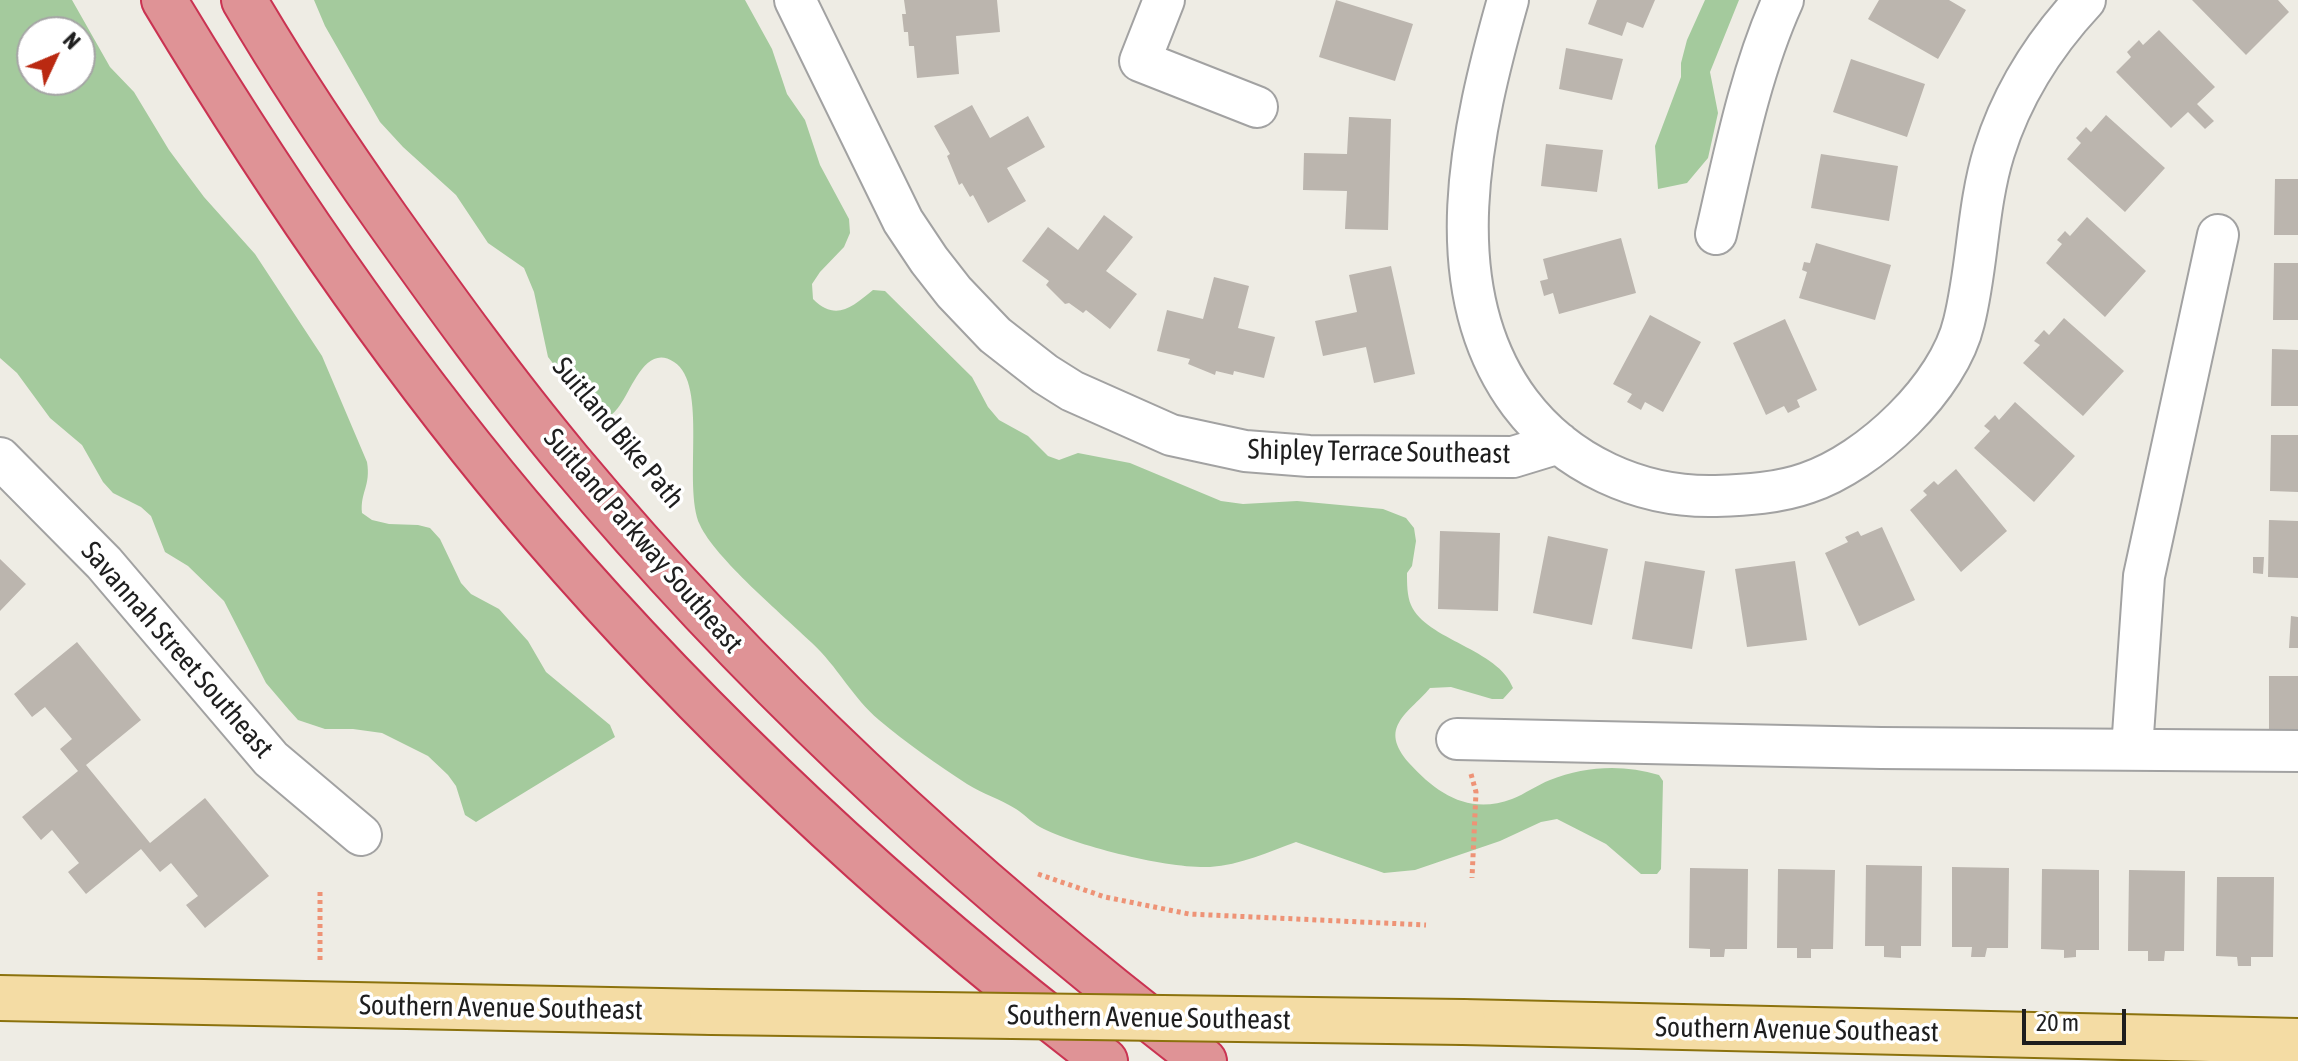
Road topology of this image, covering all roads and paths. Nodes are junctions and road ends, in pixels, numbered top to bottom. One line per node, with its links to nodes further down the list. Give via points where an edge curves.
1 (164, 0): 24 (highway, via 284,192 378,326 541,532 757,762 933,924)
2 (244, 0): 25 (highway, Suitland Parkway Southeast, via 432,284 614,514 828,741 955,859)
3 (795, 0): 11 (street, Shipley Terrace Southeast, via 903,221 929,260 995,335 1072,391 1171,435 1245,451 1513,457)
4 (1164, 0): 8 (street, via 1140,61)
5 (1508, 0): 11 (street, via 1475,148 1468,257 1476,305 1496,364 1524,408)
6 (1783, 0): 9 (street, via 1751,97)
7 (2085, 0): 11 (street, via 2040,55 2009,113 1987,176 1964,324 1955,345 1919,402 1888,434 1852,461 1807,483 1744,495 1688,497 1637,486 1590,465)
8 (1257, 107)
9 (1716, 234)
10 (2218, 235): 14 (street, via 2144,576)
11 (1559, 443)
12 (0, 458): 16 (street, Savannah Street Southeast, via 104,563 271,759)
13 (1457, 739): 14 (street); 18 (path, via 1476,792)
14 (2132, 749): 15 (street)
15 (2298, 751)
16 (361, 835)
17 (1031, 870): 20 (path, via 1105,897 1189,914)
18 (1472, 878)
19 (320, 892): 21 (path)
20 (1426, 925)
21 (320, 960)
22 (0, 998): 23 (main road, Southern Avenue Southeast, bridge)
23 (2298, 1041)
24 (1105, 1061)
25 (1204, 1061)

